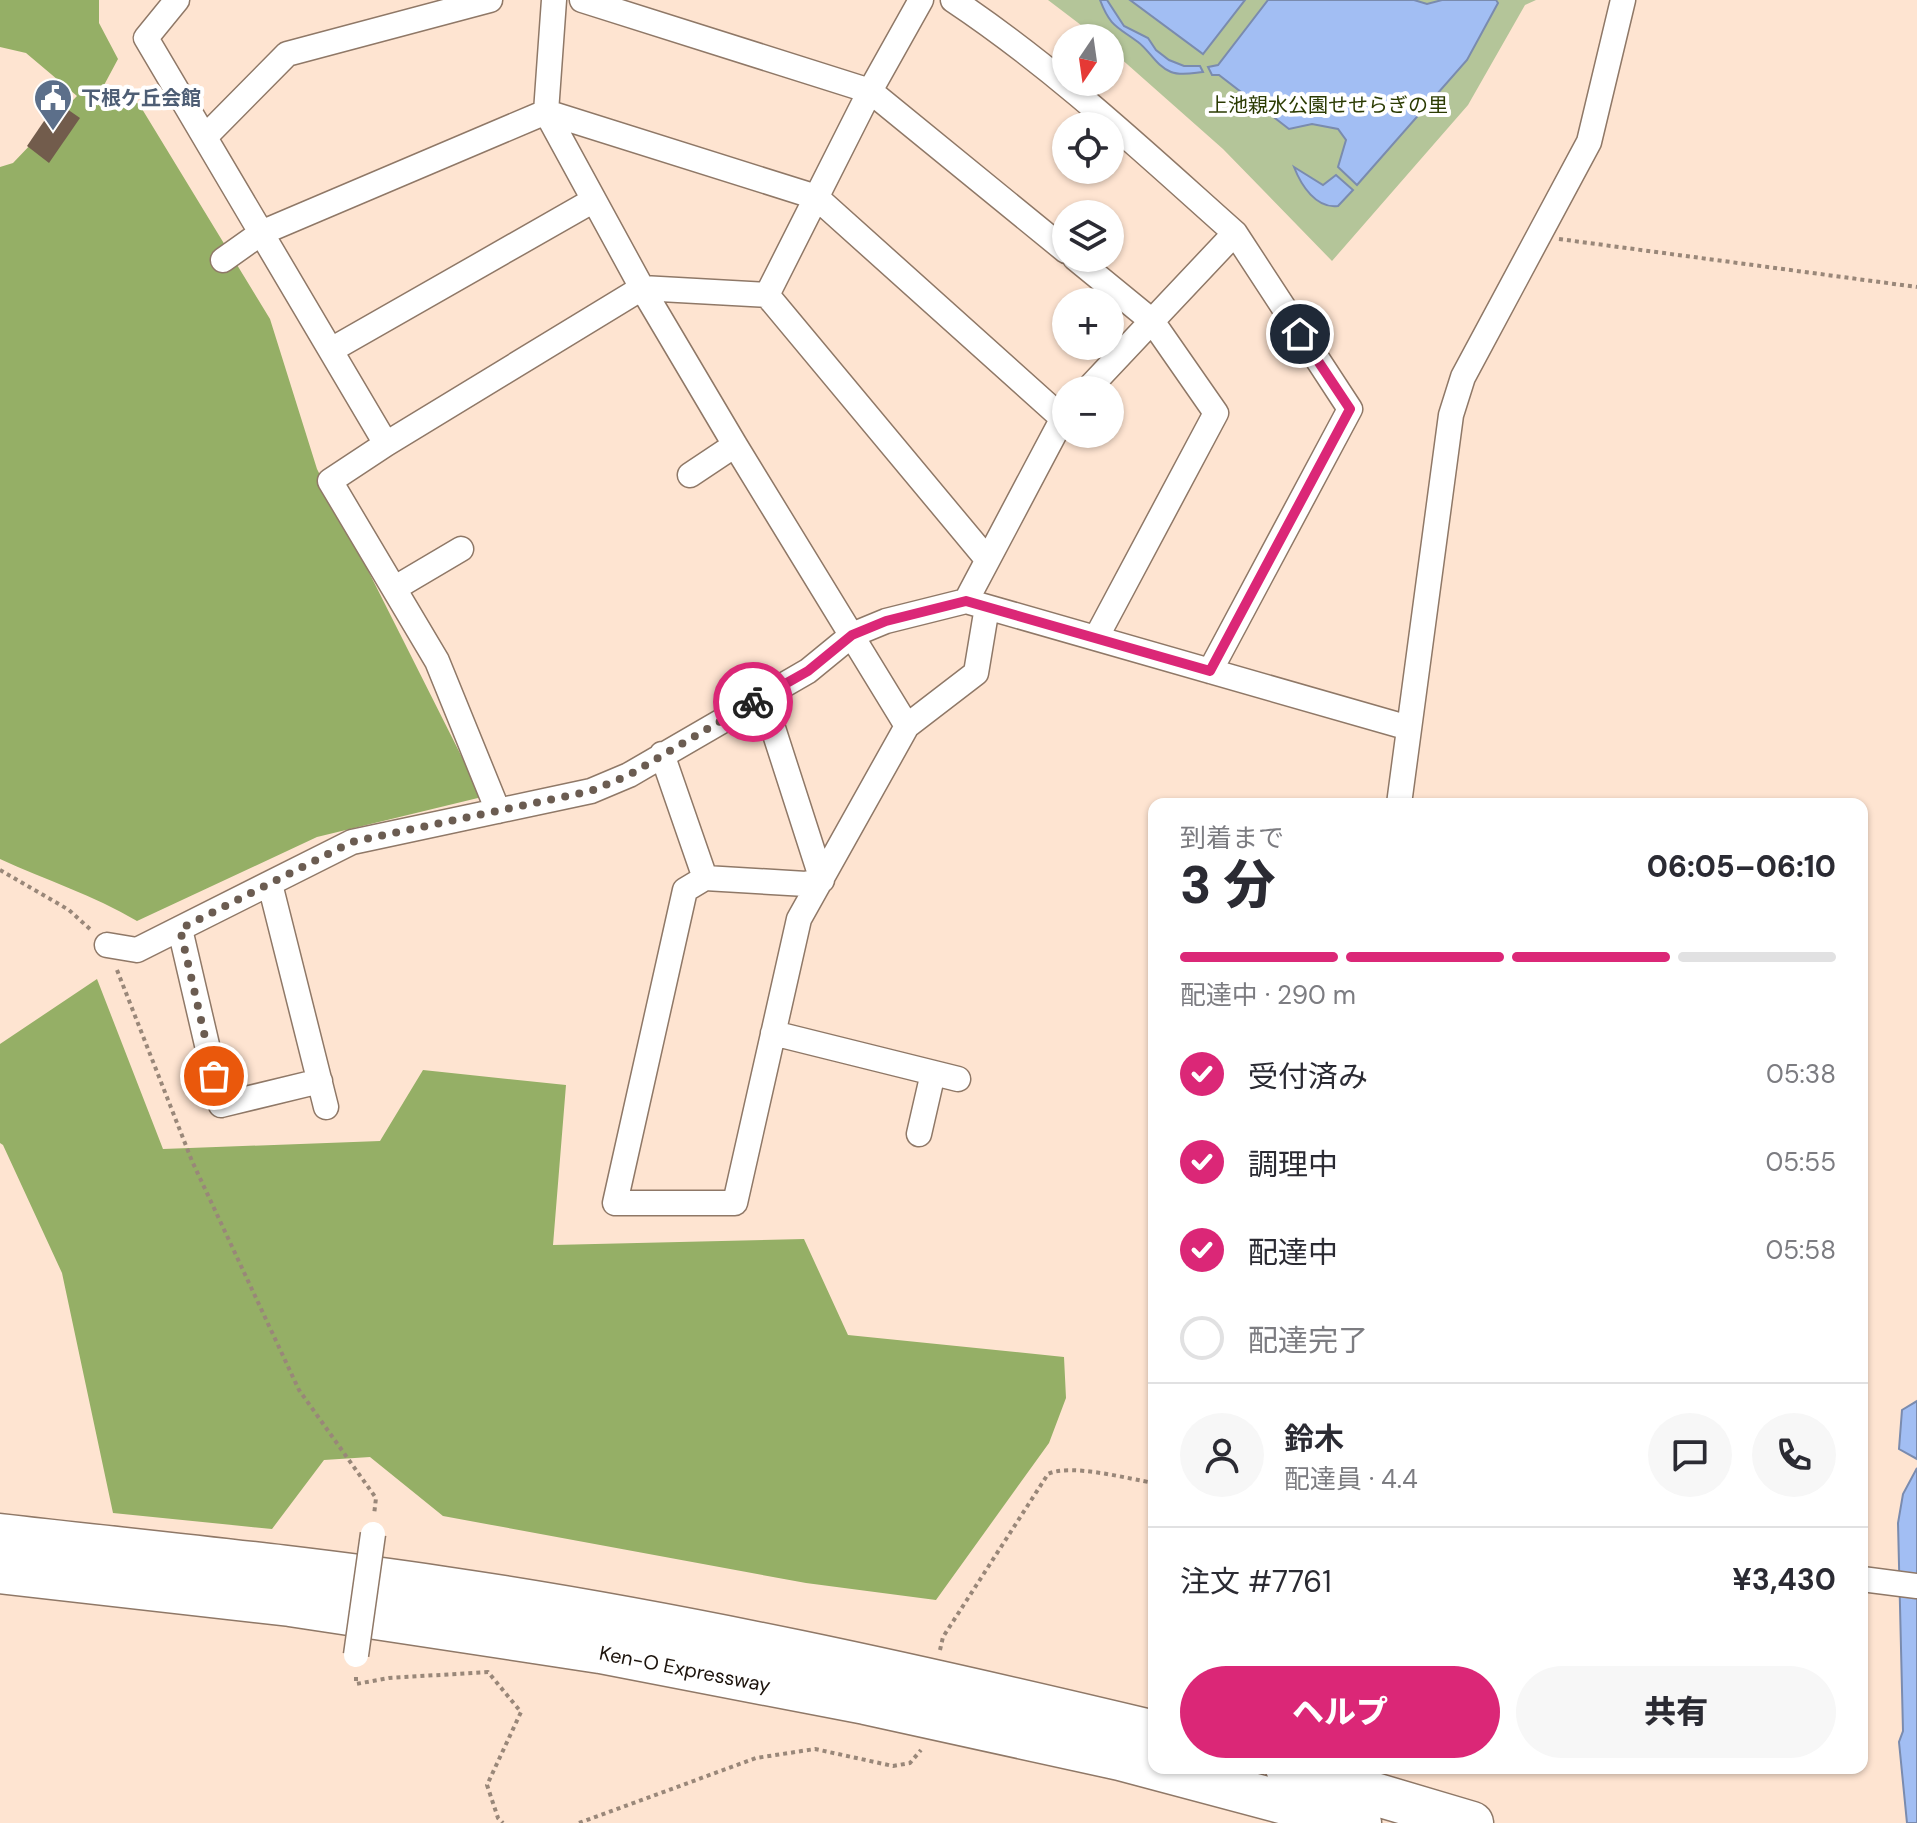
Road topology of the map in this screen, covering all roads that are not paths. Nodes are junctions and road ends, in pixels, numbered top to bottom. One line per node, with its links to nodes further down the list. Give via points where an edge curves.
1 (177, 0): 10 (street, via 146,38)
2 (490, 0): 10 (street, via 287,54)
3 (554, 0): 9 (street)
4 (582, 0): 8 (street)
5 (921, 0): 8 (street)
6 (953, 0): 14 (street, via 1101,114)
7 (1623, 0): 37 (street, via 1589,142 1463,377 1451,415)
8 (870, 91): 11 (street); 15 (street)
9 (546, 112): 11 (street); 12 (street); 13 (street)
10 (205, 137): 13 (street)
11 (816, 197): 19 (street); 23 (street)
12 (594, 200): 18 (street); 21 (street)
13 (261, 233): 16 (street); 21 (street)
14 (1235, 233): 20 (street); 34 (street, via 1350,409)
15 (1052, 240)
16 (223, 260)
17 (1092, 272): 20 (street)
18 (642, 288): 19 (street); 25 (street); 26 (street)
19 (767, 295): 29 (street)
20 (1152, 321): 22 (street); 33 (street, via 1216,413)
21 (331, 350): 25 (street)
22 (1100, 376)
23 (1052, 404)
24 (1052, 437): 29 (street)
25 (386, 444): 30 (street, via 330,481)
26 (735, 445): 27 (street); 32 (street)
27 (690, 475)
28 (461, 549): 30 (street)
29 (987, 559): 31 (street)
30 (395, 588): 40 (street, via 437,661)
31 (976, 604): 32 (street, via 886,621); 33 (street); 36 (street, via 976,673)
32 (852, 635): 35 (street, via 808,671); 36 (street)
33 (1096, 638): 34 (street)
34 (1210, 671): 37 (street)
35 (763, 697): 38 (street); 42 (street)
36 (907, 726): 42 (street)
37 (1409, 728): 39 (street)
38 (662, 754): 40 (street, via 591,791); 41 (street)
39 (1400, 798)
40 (498, 811): 43 (street, via 352,842)
41 (705, 878): 42 (street, via 806,884); 46 (street, via 685,890 615,1203 735,1203)
42 (822, 880): 46 (street, via 799,919)
43 (270, 884): 44 (street); 49 (street)
44 (180, 929): 45 (street, via 137,950); 49 (street, via 221,1105)
45 (107, 945)
46 (773, 1033): 47 (street)
47 (933, 1073): 48 (street); 51 (street)
48 (958, 1079)
49 (320, 1081): 50 (street)
50 (326, 1107)
51 (919, 1134)
52 (373, 1534): 57 (street, bridge)
53 (0, 1535): 58 (highway, Ken-O Expressway, via 429,1586 580,1610 958,1685)
54 (0, 1572): 59 (highway, Ken-O Expressway, via 290,1605 615,1655 865,1703)
55 (1870, 1580): 56 (street)
56 (1917, 1586)
57 (356, 1655)
58 (1148, 1731)
59 (1148, 1766)
60 (1176, 1774): 62 (highway, Ken-O Expressway)
61 (1307, 1774): 63 (highway)
62 (1360, 1823)
63 (1472, 1823)

